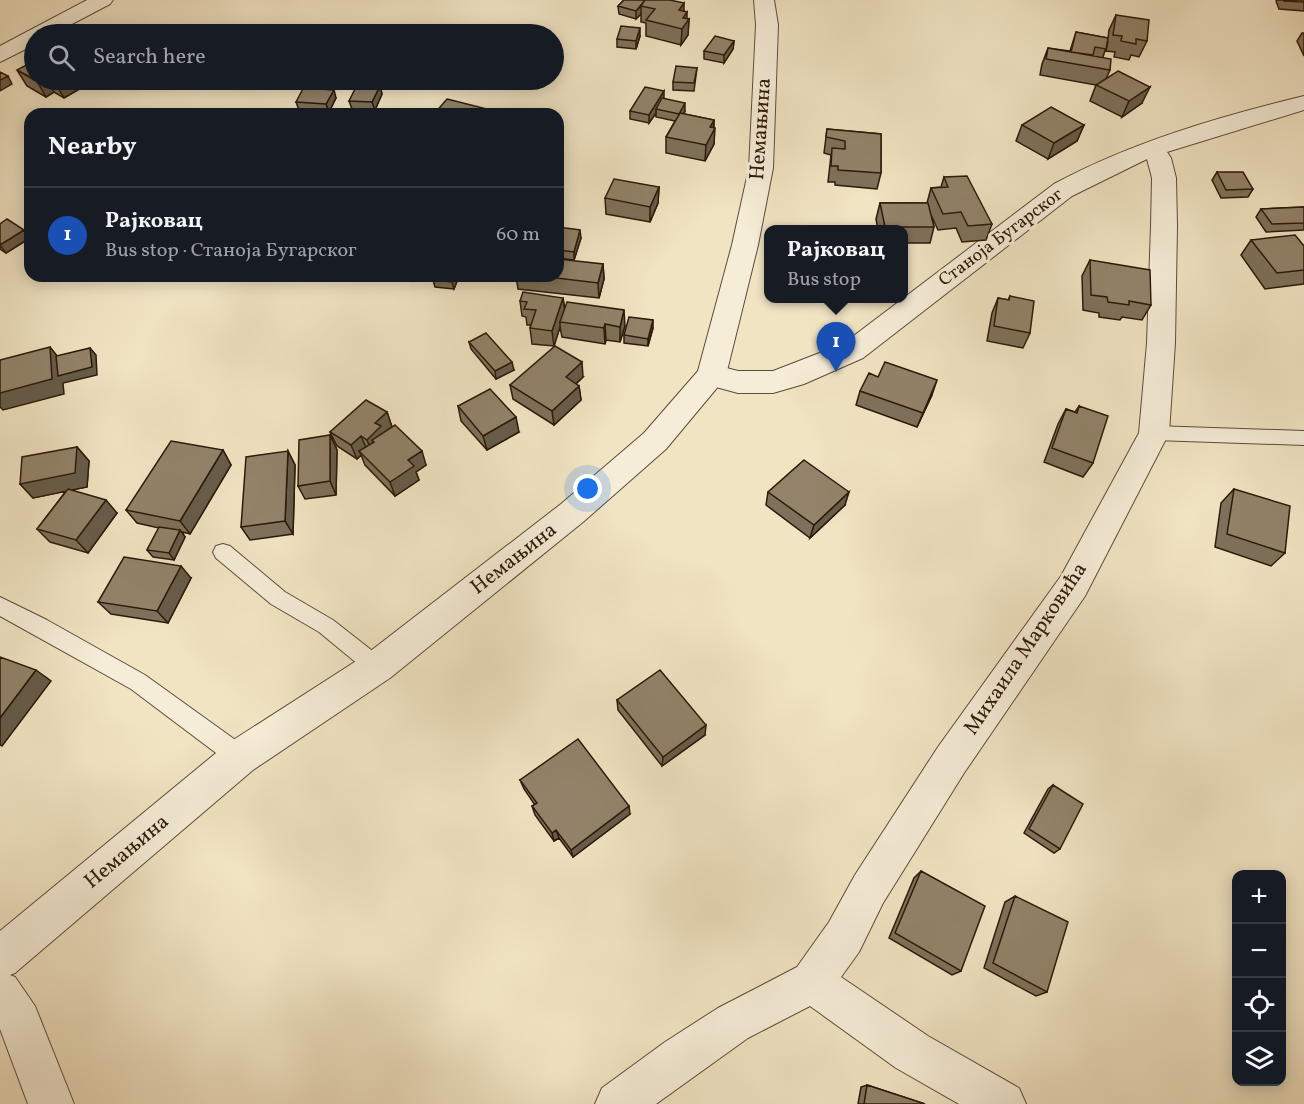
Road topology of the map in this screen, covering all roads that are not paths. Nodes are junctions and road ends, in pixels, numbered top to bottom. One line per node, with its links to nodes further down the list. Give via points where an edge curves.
1 (103, 0): 3 (street)
2 (764, 0): 8 (street, Немањина, via 767,25 761,168 746,245)
3 (57, 24)
4 (24, 42): 5 (street)
5 (0, 55)
6 (1304, 103): 7 (street, Станоја Бугарског)
7 (1152, 148): 8 (street, Станоја Бугарског, via 1063,190 853,351 773,382 738,382); 9 (street, Михаила Марковића, via 1164,178 1161,343)
8 (711, 375): 13 (street, Немањина, via 654,441 572,513)
9 (1154, 434): 10 (lane); 16 (street, Михаила Марковића, via 1072,586 951,760 844,937)
10 (1304, 438)
11 (223, 552): 13 (lane, via 278,598 326,626)
12 (0, 606): 14 (lane, via 138,682)
13 (377, 666): 14 (street, Немањина)
14 (240, 757): 15 (street, Немањина)
15 (0, 958)
16 (812, 982): 19 (street, Михаила Марковића, via 734,1023); 20 (street, via 912,1052)
17 (0, 992): 18 (street, via 20,1021)
18 (51, 1104)
19 (618, 1104)
20 (1003, 1104)

